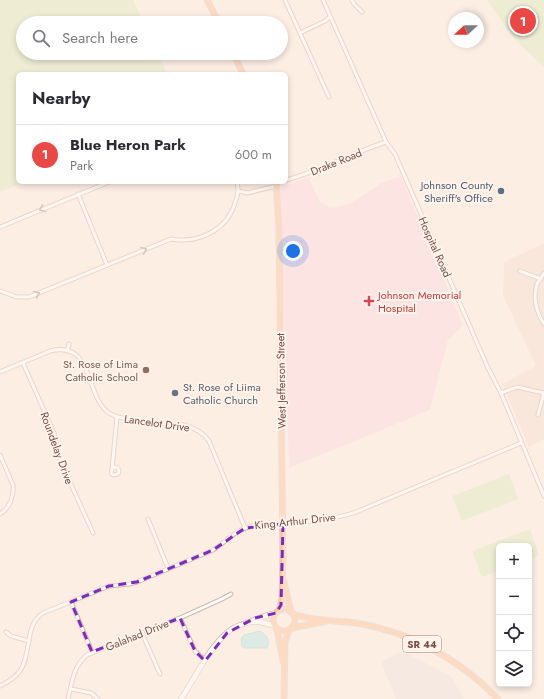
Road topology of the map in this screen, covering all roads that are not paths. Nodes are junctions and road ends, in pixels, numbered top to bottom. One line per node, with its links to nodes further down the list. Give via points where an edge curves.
1 (207, 0): 6 (main road)
2 (285, 0): 8 (street)
3 (323, 0): 7 (street, Hospital Road)
4 (352, 0): 5 (street)
5 (362, 12)
6 (215, 16)
7 (330, 17): 8 (street); 12 (street, Hospital Road)
8 (300, 33): 11 (street)
9 (236, 60): 10 (main road)
10 (242, 72)
11 (329, 97)
12 (386, 142): 13 (street, Drake Road); 31 (street, Hospital Road, via 395,154)
13 (288, 179)
14 (104, 184): 19 (street)
15 (237, 184): 18 (street)
16 (274, 184): 18 (street, via 247,193)
17 (277, 184): 41 (main road, West Jefferson Street)
18 (239, 192): 21 (street, one-way to 18, via 171,238 186,240 208,235 228,219)
19 (78, 194): 20 (street, one-way to 20); 21 (street)
20 (0, 227)
21 (108, 265): 25 (street, one-way to 21, via 17,297 30,297)
22 (520, 271): 24 (street)
23 (544, 273): 24 (street)
24 (540, 278): 26 (street, via 535,304)
25 (0, 292)
26 (544, 324)
27 (69, 344): 28 (street)
28 (67, 351): 29 (street, via 50,351); 34 (street, Lancelot Drive, via 75,354 86,366 100,402 107,412)
29 (22, 363): 30 (street); 43 (street, Roundelay Drive, via 54,433 60,460)
30 (0, 372)
31 (501, 393): 32 (street, via 517,387); 35 (street, Hospital Road)
32 (544, 393): 33 (street)
33 (538, 415)
34 (118, 417): 37 (street); 42 (street, Lancelot Drive, via 194,427 206,436)
35 (521, 443): 38 (street, Hospital Road); 41 (street, King Arthur Drive, via 356,512 329,519)
36 (0, 455): 39 (street, via 13,485 12,499)
37 (112, 469)
38 (544, 496)
39 (0, 514)
40 (148, 519): 44 (street)
41 (283, 524): 42 (street, King Arthur Drive, via 260,524); 45 (main road, West Jefferson Street)
42 (245, 528): 44 (street, King Arthur Drive, via 213,550)
43 (92, 533)
44 (168, 568): 47 (street, King Arthur Drive, via 129,584 109,586)
45 (283, 579): 48 (main road, West Jefferson Street, via 282,599); 49 (main road, West Jefferson Street)
46 (231, 594): 50 (street, Galahad Drive)
47 (71, 602): 57 (street, King Arthur Drive, via 39,616 33,625); 58 (street)
48 (278, 612): 49 (main road, via 286,610); 52 (street, via 255,618); 53 (main road, via 273,619)
49 (292, 613): 51 (main road, SR 44, via 302,618); 54 (main road, via 294,622)
50 (180, 618): 56 (street, Galahad Drive); 59 (street, via 197,654)
51 (332, 620): 54 (main road, SR 44); 68 (main road, SR 44, via 375,627 412,639 466,670)
52 (250, 622): 53 (street, via 261,622); 59 (street, via 227,632)
53 (276, 627): 54 (main road, via 283,631); 60 (main road)
54 (290, 629): 60 (main road, via 285,642)
55 (6, 632): 57 (street)
56 (142, 633): 58 (street, Galahad Drive); 61 (street)
57 (29, 641): 62 (street, King Arthur Drive, via 20,671)
58 (92, 652): 63 (street, Galahad Drive, via 79,663)
59 (205, 660): 66 (street)
60 (284, 664): 67 (main road)
61 (160, 674)
62 (0, 686)
63 (71, 689): 64 (street, Galahad Drive); 65 (street, via 91,693)
64 (68, 699)
65 (98, 699)
66 (181, 699)
67 (284, 699)
68 (498, 699)

